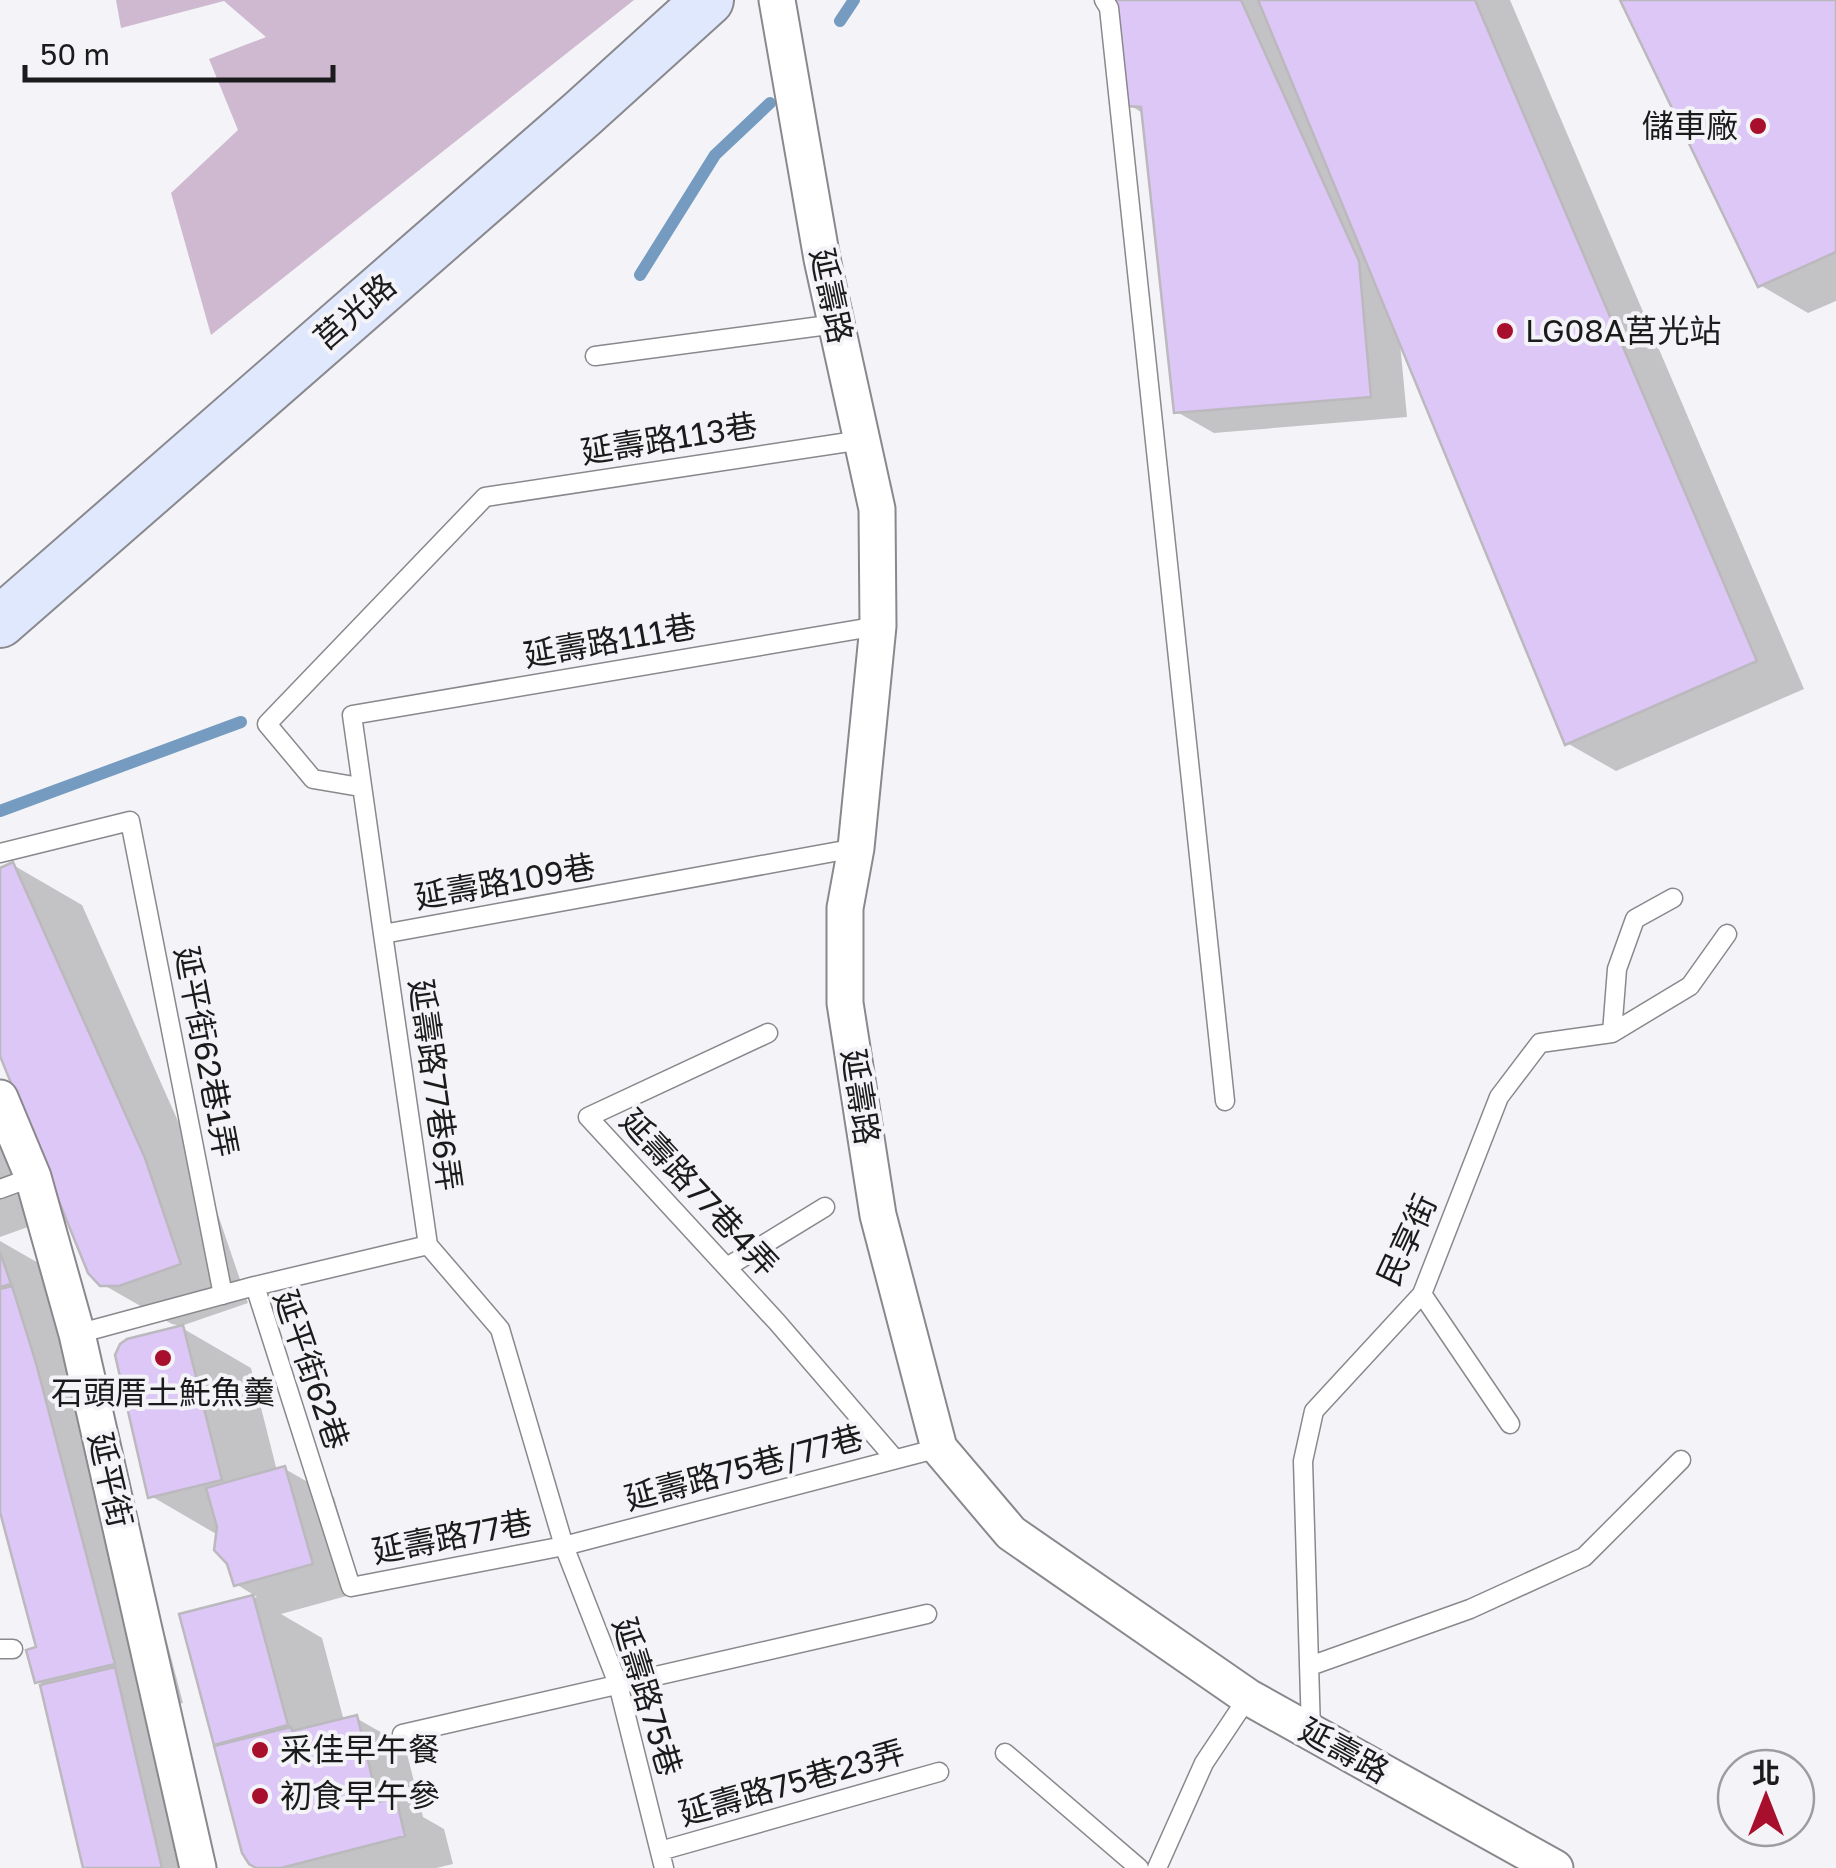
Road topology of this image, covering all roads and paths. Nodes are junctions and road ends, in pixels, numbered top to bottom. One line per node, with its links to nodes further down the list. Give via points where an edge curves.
1 (708, 0): 7 (street, 莒光路)
2 (777, 0): 4 (street, 延壽路)
3 (1104, 0): 19 (lane)
4 (836, 324): 5 (lane); 6 (street, 延壽路)
5 (595, 356)
6 (862, 440): 8 (street, 延壽路, via 877,509); 10 (lane, 延壽路113巷, via 485,497 267,724 312,779)
7 (0, 622)
8 (878, 626): 9 (lane, 延壽路111巷); 11 (street, 延壽路)
9 (352, 715): 10 (lane, 延壽路109巷)
10 (360, 787): 14 (lane, 延壽路109巷)
11 (856, 848): 14 (lane, 延壽路109巷); 29 (street, 延壽路, via 846,908 845,1003 878,1215)
12 (0, 853): 26 (lane, 延平街62巷1弄, via 130,821)
13 (1672, 898): 17 (lane, via 1635,920 1617,969)
14 (383, 934): 22 (lane, 延壽路77巷6弄)
15 (1727, 934): 17 (lane, 民享街, via 1690,986)
16 (768, 1033): 23 (lane, 延壽路77巷4弄, via 588,1116)
17 (1612, 1033): 25 (lane, 民享街, via 1540,1043 1499,1097)
18 (0, 1098): 20 (street, 延平街)
19 (1225, 1101)
20 (16, 1183): 27 (street, 延平街)
21 (825, 1207): 23 (lane)
22 (428, 1245): 24 (lane); 32 (lane, via 500,1330)
23 (727, 1268): 30 (lane, 延壽路77巷4弄)
24 (255, 1286): 26 (lane, 延平街62巷); 33 (lane, 延平街62巷)
25 (1422, 1294): 28 (lane); 35 (lane, 民享街, via 1314,1411 1302,1461)
26 (223, 1295): 27 (lane, 延平街62巷)
27 (77, 1334): 43 (street, 延平街)
28 (1510, 1424)
29 (939, 1448): 30 (lane, 延壽路75巷/77巷); 37 (street, 延壽路, via 1011,1533)
30 (895, 1459): 32 (lane, 延壽路75巷/77巷)
31 (1681, 1460): 35 (lane, via 1584,1557 1470,1609)
32 (564, 1546): 33 (lane, 延壽路77巷); 36 (lane, 延壽路75巷)
33 (351, 1588)
34 (927, 1614): 36 (lane)
35 (1310, 1666): 38 (lane, 民享街)
36 (618, 1684): 39 (lane); 42 (lane, 延壽路75巷)
37 (1248, 1697): 38 (street, 延壽路); 45 (lane, via 1204,1764)
38 (1311, 1731): 46 (street, 延壽路)
39 (402, 1734)
40 (1005, 1753): 44 (lane)
41 (940, 1772): 42 (lane, 延壽路75巷23弄)
42 (662, 1859)
43 (198, 1868)
44 (1140, 1868)
45 (1157, 1868)
46 (1554, 1868)

